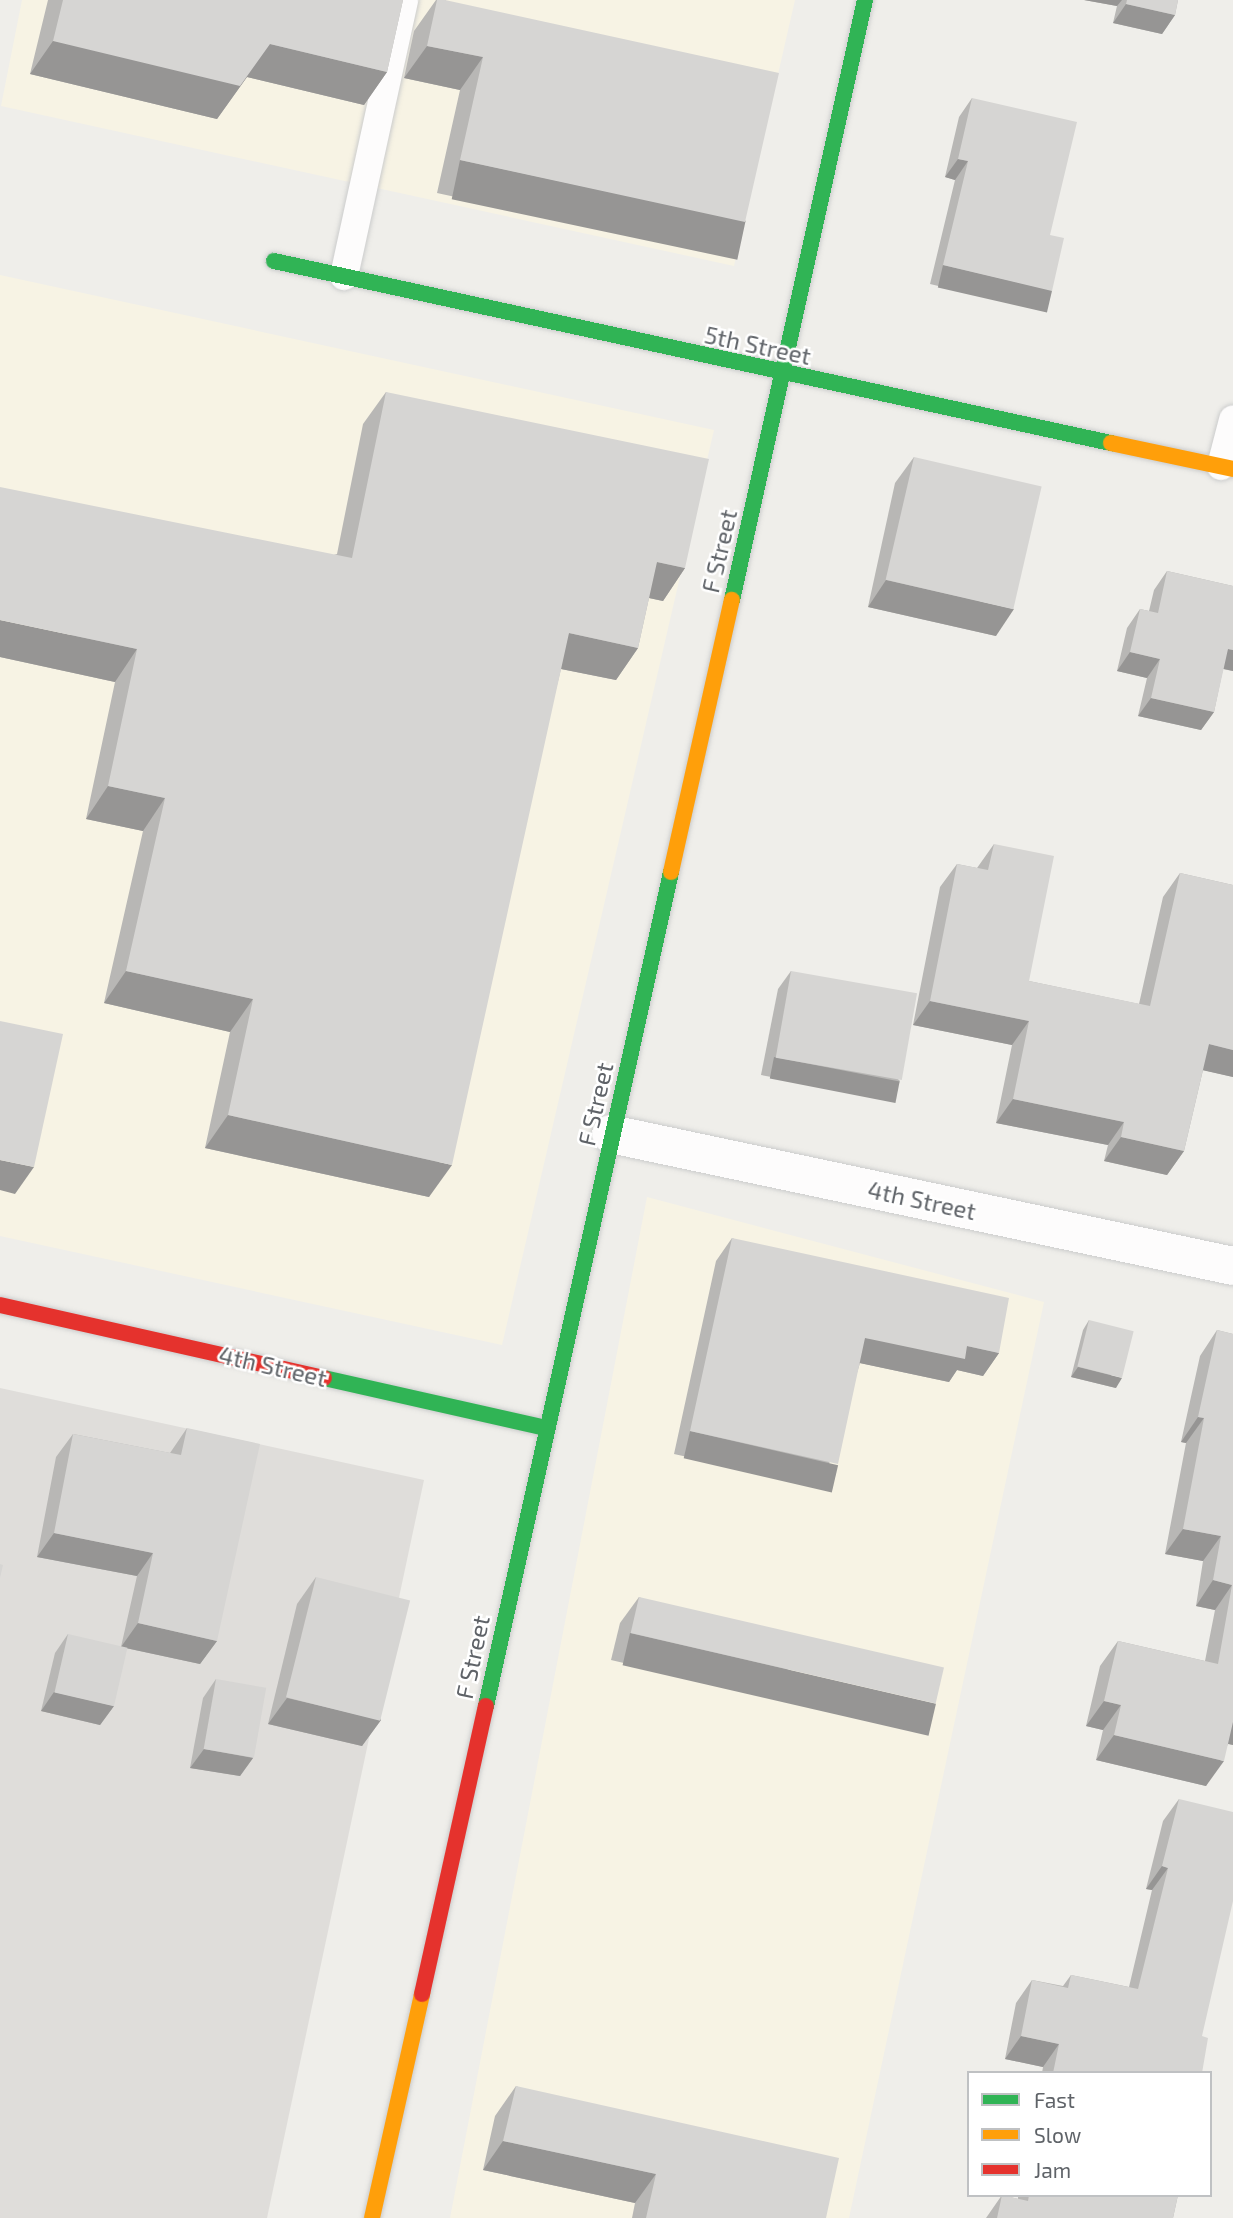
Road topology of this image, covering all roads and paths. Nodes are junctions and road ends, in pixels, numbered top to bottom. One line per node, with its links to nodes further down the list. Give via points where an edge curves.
1 (404, 0): 4 (lane)
2 (865, 0): 5 (main road, F Street)
3 (274, 261): 4 (main road, 5th Street)
4 (344, 276): 5 (main road, 5th Street)
5 (783, 374): 7 (main road, 5th Street); 8 (main road, F Street)
6 (1233, 419): 7 (lane)
7 (1227, 467)
8 (611, 1134): 9 (street, 4th Street); 11 (main road, F Street)
9 (1233, 1266)
10 (0, 1306): 11 (main road, 4th Street)
11 (546, 1428): 12 (main road, F Street)
12 (372, 2218)

